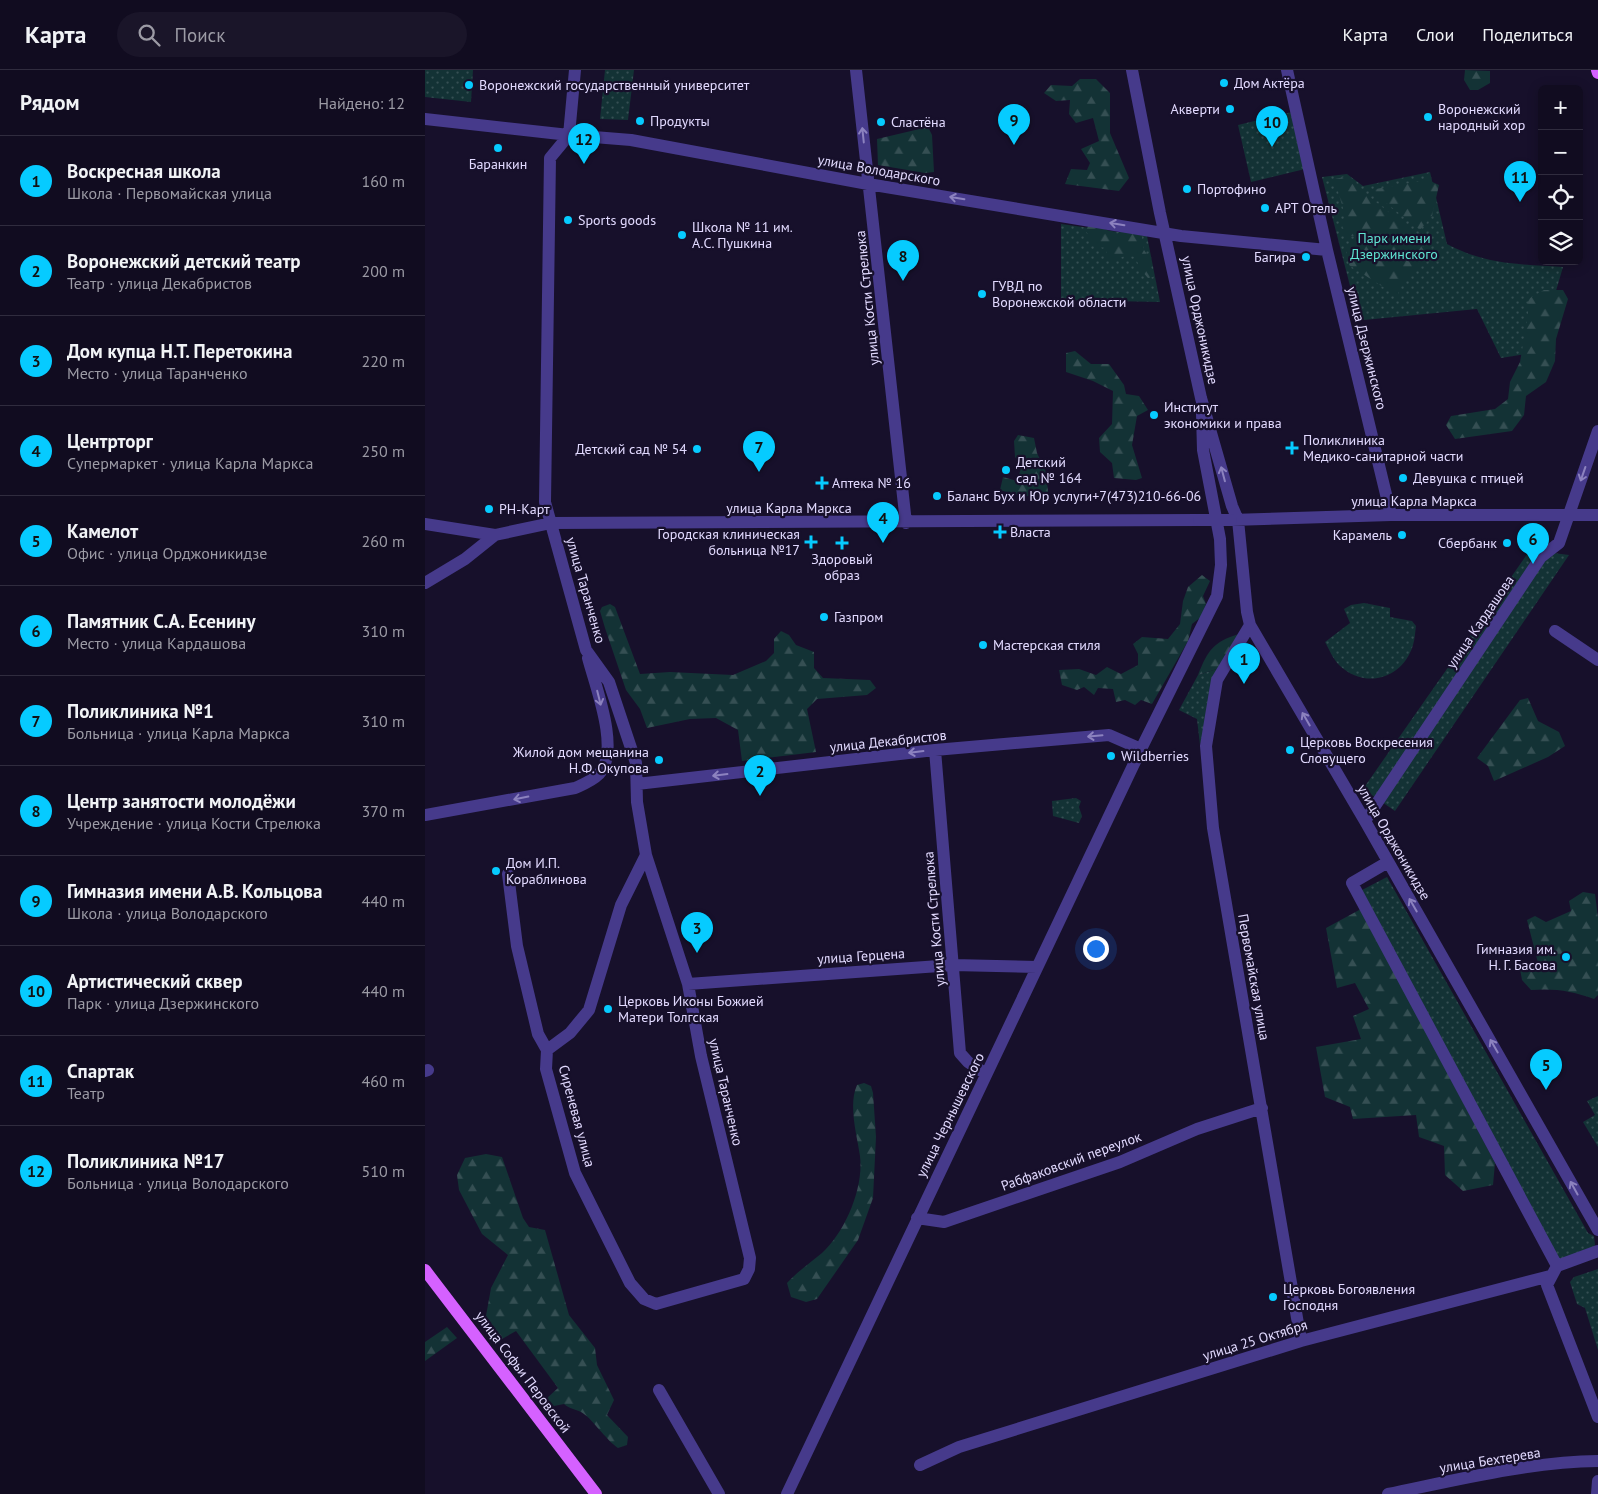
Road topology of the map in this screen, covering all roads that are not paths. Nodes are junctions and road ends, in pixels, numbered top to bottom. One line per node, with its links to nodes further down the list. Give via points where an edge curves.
1 (575, 70): 6 (street)
2 (856, 70): 7 (street, улица Кости Стрелюка, one-way to 2)
3 (1132, 70): 8 (street, улица Орджоникидзе)
4 (1287, 70): 9 (street, улица Дзержинского)
5 (425, 119): 6 (street, улица Володарского)
6 (569, 135): 7 (street, улица Володарского, via 631,140); 18 (street, улица Таранченко, via 550,158 545,502)
7 (868, 184): 8 (street, улица Володарского, one-way to 7); 19 (street, улица Кости Стрелюка)
8 (1165, 232): 9 (street, улица Володарского); 10 (street, улица Орджоникидзе)
9 (1327, 250): 14 (street, улица Дзержинского)
10 (1201, 398): 17 (street, улица Орджоникидзе, one-way to 10); 27 (street, улица Чернышевского, via 1203,450 1220,539 1217,596)
11 (1598, 431): 16 (street, улица Кардашова, one-way to 16)
12 (1598, 453): 13 (street)
13 (1598, 463)
14 (1391, 515): 16 (street, улица Карла Маркса); 17 (street, улица Карла Маркса)
15 (1598, 515): 16 (street, улица Карла Маркса)
16 (1569, 517): 31 (street, улица Кардашова, via 1559,543 1541,557)
17 (1235, 520): 19 (street, улица Карла Маркса, bridge); 23 (street, улица Орджоникидзе)
18 (551, 523): 19 (street, улица Карла Маркса); 21 (street, улица Карла Маркса); 25 (street, улица Таранченко)
19 (906, 523)
20 (425, 524): 21 (street)
21 (495, 535): 22 (street, улица Карла Маркса, via 465,559)
22 (425, 583)
23 (1250, 625): 31 (street, улица Орджоникидзе, one-way to 23); 40 (street, Первомайская улица, via 1217,680 1206,746 1213,828)
24 (1555, 631): 26 (street)
25 (586, 650): 29 (street, улица Таранченко, via 609,682 636,763); 30 (street, one-way to 30, via 608,735 606,760 600,773 575,788)
26 (1598, 660)
27 (1141, 748): 28 (street, улица Декабристов, one-way to 28, via 1109,735); 36 (street, улица Чернышевского)
28 (935, 750): 29 (street, улица Декабристов, one-way to 29); 35 (street, улица Кости Стрелюка)
29 (637, 784): 32 (street, улица Таранченко)
30 (425, 815)
31 (1365, 821): 33 (street, улица Орджоникидзе)
32 (646, 855): 37 (street, улица Таранченко); 38 (street, via 621,905 589,1010 570,1033)
33 (1389, 862): 42 (street, улица Орджоникидзе, one-way to 33); 45 (street, via 1352,883)
34 (508, 874): 38 (street, Сиреневая улица, via 517,946 537,1034)
35 (953, 965): 36 (street, улица Герцена); 37 (street, улица Герцена); 39 (street, улица Кости Стрелюка, via 960,1053)
36 (1037, 967): 39 (street, улица Чернышевского)
37 (688, 984): 46 (street, улица Таранченко, via 701,1056 750,1258 744,1279)
38 (547, 1050): 46 (street, Сиреневая улица, via 547,1069 575,1172 629,1283 644,1299 656,1304)
39 (986, 1074): 41 (street, улица Чернышевского)
40 (1262, 1108): 41 (street, Рабфаковский переулок, via 1197,1129 1120,1162 943,1222); 47 (street, Первомайская улица)
41 (917, 1218): 55 (street, улица Чернышевского)
42 (1598, 1230)
43 (1598, 1251): 45 (street, улица 25 Октября)
44 (425, 1270): 53 (main road, улица Софьи Перовской)
45 (1553, 1271): 47 (street, улица 25 Октября); 49 (street, via 1547,1285 1548,1292)
46 (668, 1302)
47 (1301, 1341): 51 (street, улица 25 Октября, via 959,1447)
48 (659, 1390): 54 (street)
49 (1598, 1417)
50 (1598, 1461): 56 (street, улица Бехтерева, via 1480,1476)
51 (920, 1465)
52 (1598, 1481): 57 (street)
53 (596, 1494)
54 (719, 1494)
55 (787, 1494)
56 (1388, 1494)
57 (1597, 1494)

